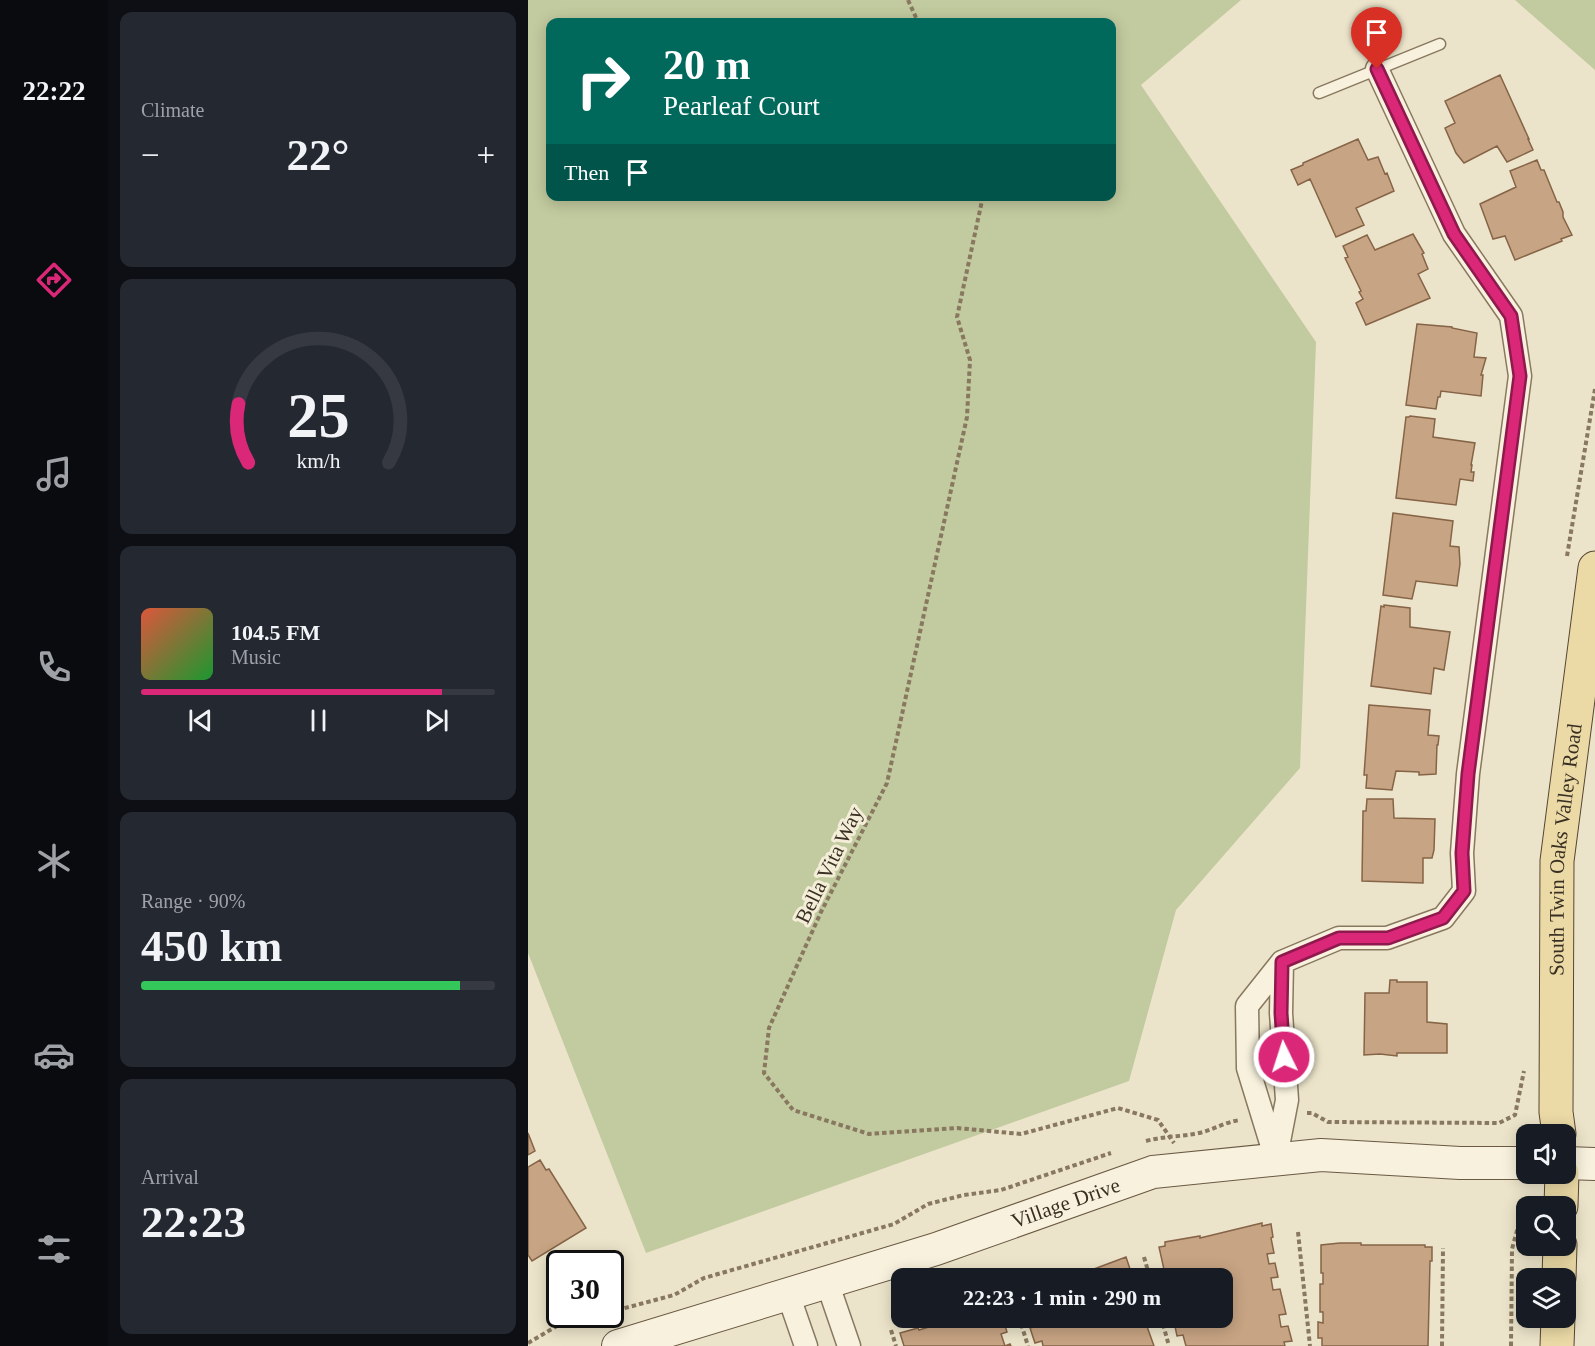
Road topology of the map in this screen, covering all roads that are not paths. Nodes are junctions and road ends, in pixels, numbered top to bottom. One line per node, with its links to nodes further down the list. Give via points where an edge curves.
1 (1440, 44): 2 (lane)
2 (1377, 69): 3 (lane); 5 (street, via 1454,234 1511,316 1520,376 1468,774 1462,853 1464,891 1443,918 1388,938 1339,938)
3 (1319, 93)
4 (1595, 568): 8 (main road, South Twin Oaks Valley Road, via 1557,861)
5 (1282, 962): 6 (street); 7 (street, via 1247,1005)
6 (1283, 1035): 7 (street); 9 (street, via 1287,1100)
7 (1248, 1040): 9 (street, via 1248,1068)
8 (1558, 1124)
9 (1276, 1160): 10 (street, Village Drive, via 1321,1155); 13 (street, Village Drive, via 1153,1172 936,1249)
10 (1516, 1163)
11 (1576, 1163): 12 (street)
12 (1595, 1164)
13 (827, 1282): 14 (street, Village Drive); 18 (street)
14 (789, 1294): 16 (street, Village Drive); 17 (street)
15 (1558, 1328): 19 (main road)
16 (618, 1346)
17 (806, 1346)
18 (849, 1346)
19 (1557, 1346)

